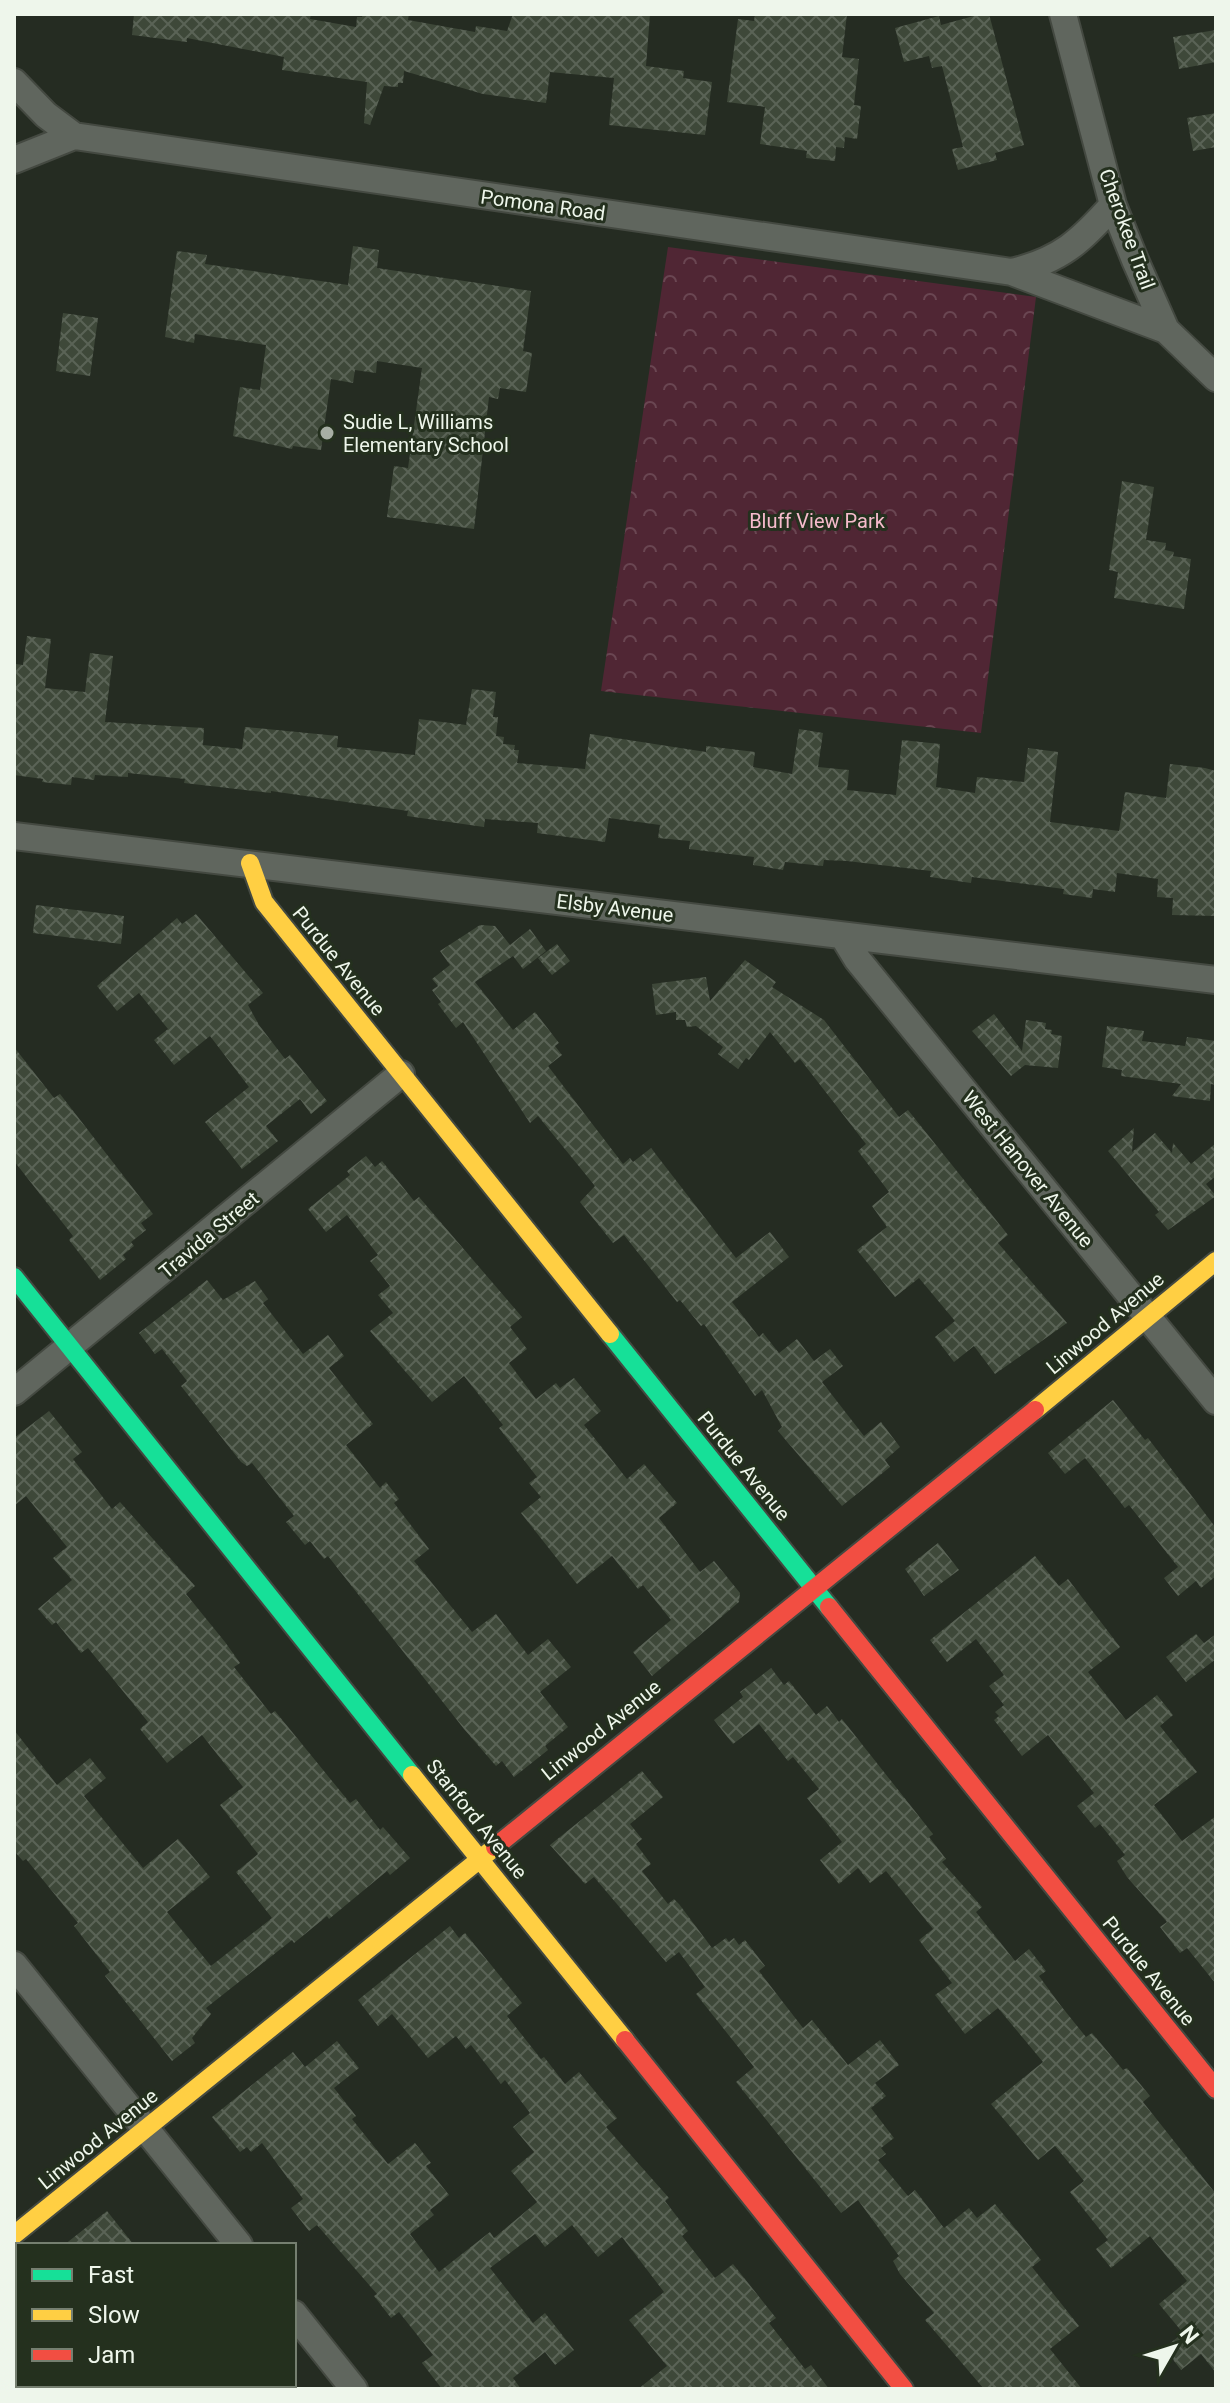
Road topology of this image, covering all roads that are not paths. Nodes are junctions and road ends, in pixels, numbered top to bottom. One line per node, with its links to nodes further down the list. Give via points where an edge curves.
1 (1063, 14): 5 (street, Cherokee Trail)
2 (14, 82): 3 (street, Pomona Road)
3 (74, 136): 4 (street); 6 (street, Pomona Road)
4 (14, 160)
5 (1113, 205): 6 (street, Pomona Road, via 1080,242 1044,264); 7 (street, Cherokee Trail)
6 (1012, 272): 7 (street, Pomona Road)
7 (1166, 330): 8 (street, Cherokee Trail)
8 (1216, 378)
9 (14, 836): 10 (street, Elsby Avenue)
10 (250, 863): 11 (street, Elsby Avenue); 13 (street, Purdue Avenue, via 264,902)
11 (843, 936): 12 (street, Elsby Avenue); 16 (street, West Hanover Avenue)
12 (1216, 980)
13 (401, 1074): 17 (street, Travida Street); 20 (street, Purdue Avenue)
14 (1216, 1261): 16 (street, Linwood Avenue)
15 (14, 1277): 17 (street, Stanford Avenue)
16 (1147, 1316): 19 (street, West Hanover Avenue); 20 (street, Linwood Avenue)
17 (71, 1348): 18 (street, Travida Street); 21 (street, Stanford Avenue)
18 (14, 1392)
19 (1216, 1401)
20 (813, 1588): 21 (street, Linwood Avenue); 23 (street, Purdue Avenue)
21 (479, 1857): 24 (street, Linwood Avenue); 29 (street, Stanford Avenue)
22 (14, 1965): 24 (street)
23 (1216, 2089)
24 (146, 2129): 25 (street, Linwood Avenue); 26 (street)
25 (14, 2235)
26 (237, 2243)
27 (296, 2316): 28 (street)
28 (354, 2389)
29 (904, 2389)

